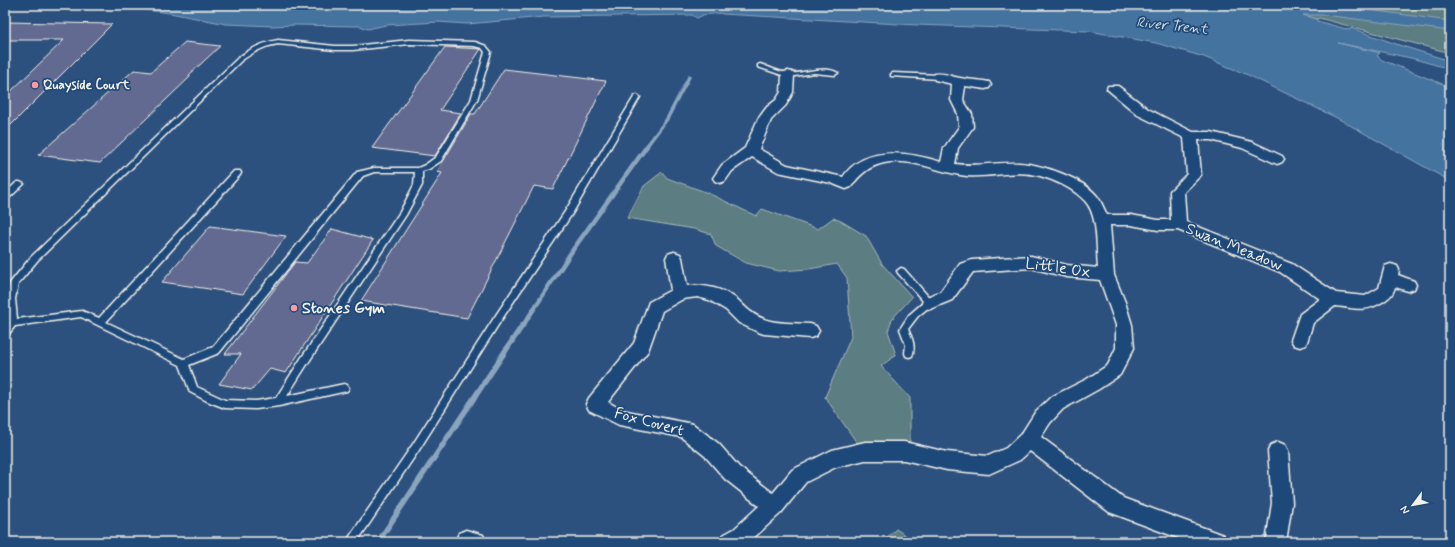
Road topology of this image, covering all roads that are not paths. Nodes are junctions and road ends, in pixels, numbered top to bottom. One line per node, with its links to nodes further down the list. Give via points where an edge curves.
1 (1435, 5): 2 (lane)
2 (1450, 7)
3 (760, 66): 5 (lane)
4 (835, 72): 5 (lane)
5 (788, 75): 13 (street, via 787,92 765,118)
6 (893, 75): 7 (lane)
7 (939, 77): 8 (street)
8 (959, 82): 9 (street); 15 (street, via 958,100 965,114 966,127 951,148)
9 (985, 85)
10 (1113, 89): 12 (street, via 1143,112)
11 (637, 97): 42 (lane, via 569,212)
12 (1191, 136): 14 (street, via 1211,136); 22 (street, via 1194,175 1177,191)
13 (751, 151): 15 (street, via 783,169 834,179 846,184 853,173 868,163 884,158 916,159); 18 (street, via 727,168)
14 (1272, 153)
15 (946, 168): 21 (street, via 969,171 1019,168 1042,171 1069,182 1091,198)
16 (419, 170): 30 (lane, via 439,159 469,110 485,65 488,52 484,47 475,44 409,42 354,48 278,42 265,44 240,59 34,259 14,283 11,299); 36 (lane, via 374,170 360,174 216,350); 38 (lane, via 418,185 403,213)
17 (237, 173): 31 (lane)
18 (720, 178)
19 (20, 184): 20 (lane)
20 (5, 197)
21 (1102, 220): 22 (street, Swan Meadow); 25 (street)
22 (1179, 225): 28 (street, Swan Meadow, via 1286,268)
23 (674, 258): 27 (street)
24 (901, 271): 29 (lane)
25 (1106, 274): 29 (street, Little Ox, via 1068,271 1031,262 972,266 966,268 946,296); 39 (street, via 1124,325 1125,348 1114,370 1057,403 1043,417)
26 (1408, 285): 28 (street, Swan Meadow, via 1390,274 1386,291 1368,303)
27 (680, 293): 32 (street, Fox Covert, via 697,291 713,294 732,305 745,318 764,327); 41 (street, Fox Covert, via 655,307 642,346 595,404 618,417 686,430 712,450 732,473)
28 (1332, 299): 34 (street, via 1306,319)
29 (930, 303): 35 (lane, via 915,313 904,329 910,345)
30 (14, 323): 31 (lane, via 82,314); 33 (lane)
31 (100, 323): 36 (lane)
32 (810, 331)
33 (5, 333)
34 (1300, 340)
35 (909, 353)
36 (184, 363): 38 (lane, via 193,389 210,398 225,404 256,405)
37 (344, 388): 38 (lane)
38 (280, 402)
39 (1029, 439): 41 (street, via 1013,454 989,465 947,461 904,451 865,451 832,459 799,476); 44 (street, via 1116,505)
40 (1278, 451): 45 (street, via 1282,503)
41 (774, 506): 43 (street, via 741,536)
42 (351, 542)
43 (730, 542)
44 (1216, 542)
45 (1276, 542)

